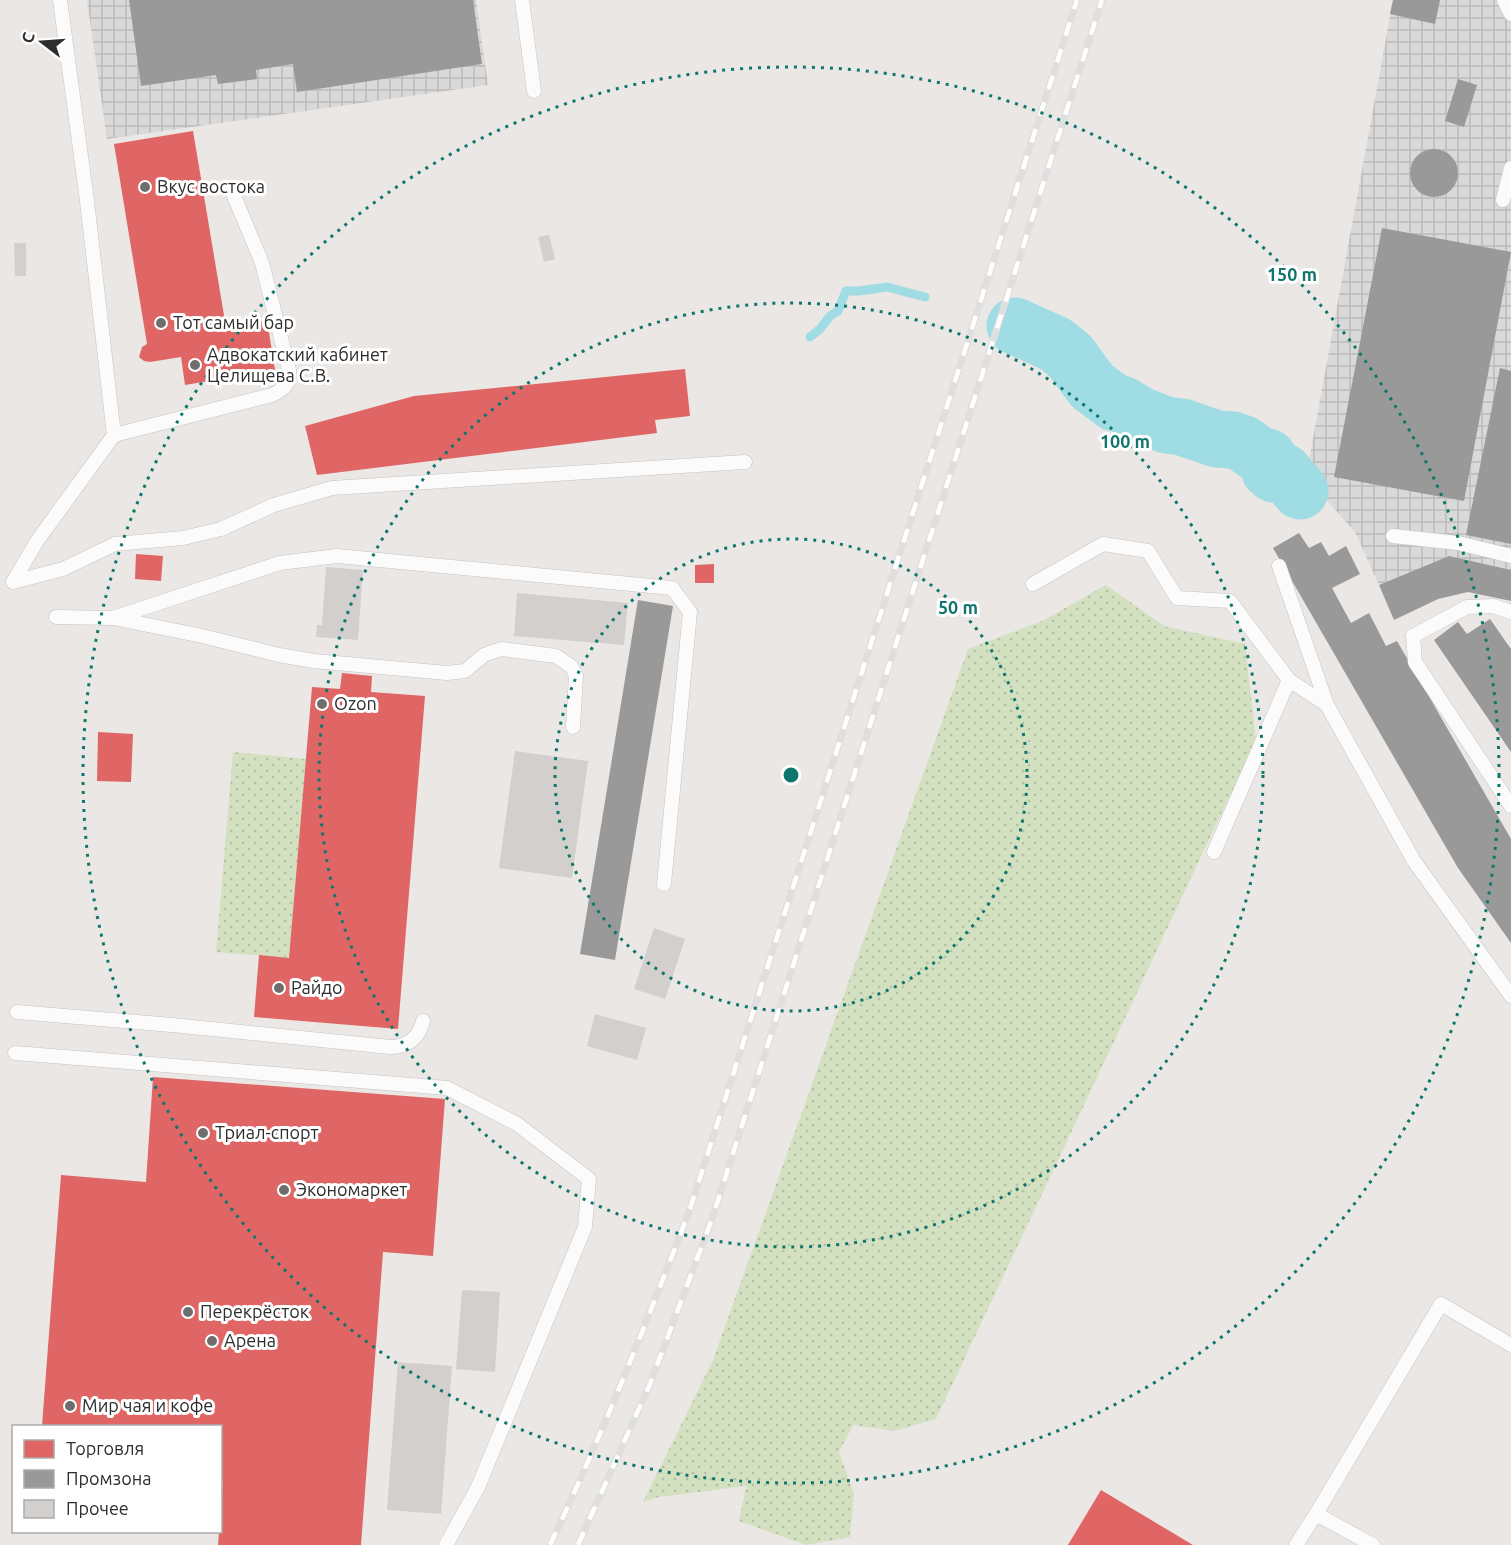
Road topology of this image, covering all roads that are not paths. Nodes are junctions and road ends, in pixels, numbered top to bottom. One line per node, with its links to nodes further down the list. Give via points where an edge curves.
1 (60, 0): 9 (lane)
2 (522, 0): 5 (lane)
3 (1504, 0): 4 (lane)
4 (1511, 14)
5 (534, 91)
6 (1511, 168): 8 (lane)
7 (232, 191): 9 (lane, via 267,279 289,370 287,385 272,395)
8 (1503, 200)
9 (114, 435): 10 (lane, via 13,582 63,568 115,544 183,538 221,529 274,505 333,488)
10 (745, 462)
11 (1393, 536): 12 (lane, via 1458,543)
12 (1511, 556)
13 (1279, 566): 19 (lane)
14 (1033, 584): 18 (lane, via 1103,544 1148,551 1177,598 1230,601)
15 (1511, 612): 21 (lane, via 1493,606 1467,607 1413,636 1415,662)
16 (56, 617): 17 (lane)
17 (113, 618): 20 (lane, via 314,661 447,673 465,671 484,655 501,649 556,656 572,667 576,676); 23 (lane, via 280,563 337,556 672,588 690,612)
18 (1289, 680): 19 (lane); 22 (lane)
19 (1327, 705): 24 (lane, via 1414,861)
20 (573, 727)
21 (1511, 806)
22 (1214, 852)
23 (664, 884)
24 (1511, 996)
25 (16, 1012): 26 (lane, via 390,1047 409,1043 421,1030)
26 (423, 1021)
27 (15, 1053): 30 (lane, via 447,1088 517,1124 590,1179 585,1227 478,1487)
28 (1511, 1345): 29 (lane, via 1441,1304)
29 (1316, 1514): 31 (lane); 32 (lane)
30 (446, 1545)
31 (1296, 1545)
32 (1373, 1545)

